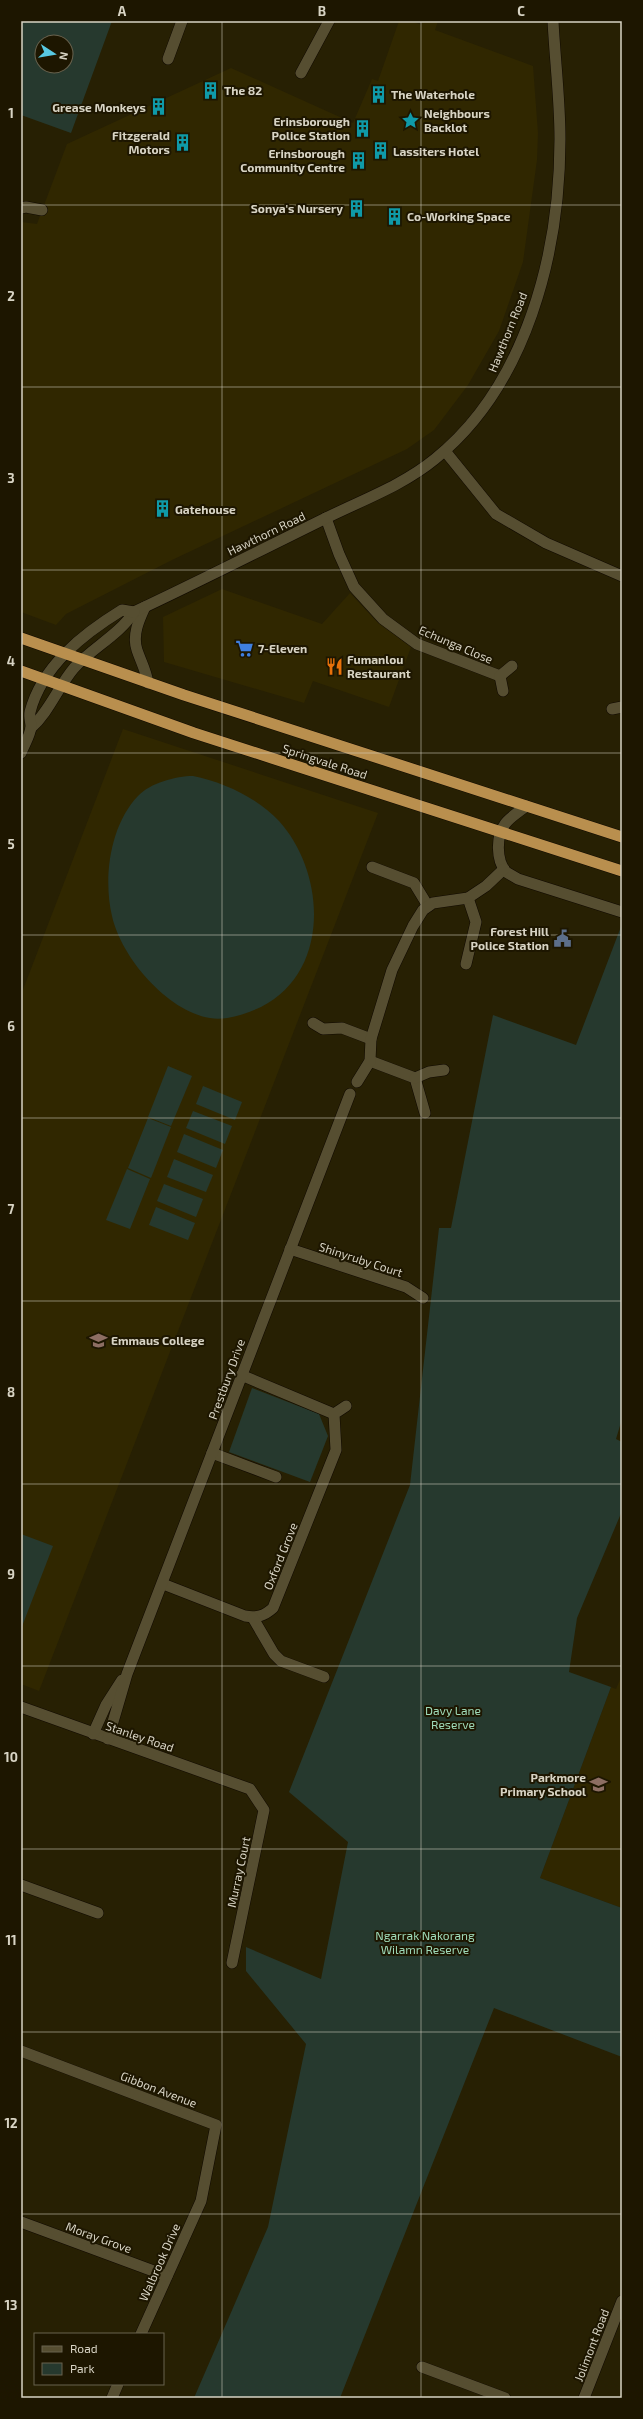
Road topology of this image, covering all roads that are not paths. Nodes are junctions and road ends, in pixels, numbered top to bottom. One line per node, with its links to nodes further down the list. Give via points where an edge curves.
1 (182, 21): 4 (street)
2 (329, 21): 5 (street)
3 (553, 21): 8 (street, Hawthorn Road, via 560,119 560,164 554,218 543,274 520,343 502,380 470,426)
4 (168, 59)
5 (301, 73)
6 (21, 208): 7 (street)
7 (42, 210)
8 (445, 451): 9 (street, Hawthorn Road, via 402,482); 10 (street, via 496,514 546,543)
9 (326, 518): 11 (street, Hawthorn Road); 18 (street, Echunga Close, via 354,587 382,619 417,644)
10 (622, 576)
11 (145, 607): 12 (street, Hawthorn Road); 20 (street, via 137,627 136,649 146,670)
12 (134, 612): 14 (street, Hawthorn Road, via 122,610 82,637); 15 (street, Hawthorn Road, via 126,624)
13 (21, 638): 14 (highway, Springvale Road)
14 (65, 654): 15 (highway, Springvale Road); 19 (street, Hawthorn Road)
15 (82, 660): 20 (highway, Springvale Road); 21 (street, Hawthorn Road)
16 (512, 666): 18 (street, Echunga Close)
17 (21, 671): 19 (highway, Springvale Road)
18 (500, 676): 22 (street, Echunga Close)
19 (45, 680): 21 (highway, Springvale Road); 23 (street, Hawthorn Road, via 30,714)
20 (148, 683): 25 (highway, Springvale Road)
21 (60, 686): 23 (street, Hawthorn Road, via 40,719); 26 (highway, Springvale Road, via 201,735)
22 (503, 691)
23 (31, 728): 24 (street, Hawthorn Road)
24 (21, 753)
25 (526, 806): 26 (street, via 507,821); 27 (highway, Springvale Road)
26 (501, 832): 29 (street, via 499,848); 30 (highway, Springvale Road)
27 (622, 837)
28 (372, 867): 32 (street, via 414,883)
29 (504, 869): 31 (street); 33 (street, via 518,879)
30 (622, 871)
31 (468, 898): 32 (street); 34 (street, via 476,922)
32 (428, 906): 36 (street, via 413,926 398,956)
33 (622, 912)
34 (466, 964)
35 (313, 1023): 36 (street, via 323,1029 342,1028)
36 (371, 1039): 37 (street)
37 (370, 1061): 39 (street); 40 (street)
38 (444, 1070): 39 (street, via 429,1072)
39 (415, 1078): 42 (street)
40 (357, 1082)
41 (350, 1094): 43 (street, Prestbury Drive)
42 (425, 1113)
43 (290, 1249): 44 (street, Shinyruby Court, via 406,1287); 45 (street, Prestbury Drive)
44 (423, 1298)
45 (241, 1375): 47 (street); 48 (street, Prestbury Drive)
46 (346, 1406): 47 (street)
47 (334, 1414): 51 (street, Oxford Grove, via 336,1450 273,1608 265,1615)
48 (212, 1453): 49 (street); 50 (street, Prestbury Drive)
49 (276, 1477)
50 (163, 1584): 51 (street); 52 (street, Prestbury Drive)
51 (253, 1618): 53 (street, via 274,1654 281,1661)
52 (127, 1674): 55 (street, Prestbury Drive, via 106,1705); 56 (street, Prestbury Drive)
53 (324, 1677)
54 (21, 1707): 55 (street, Stanley Road)
55 (93, 1734): 56 (street, Stanley Road)
56 (108, 1739): 57 (street, Stanley Road)
57 (250, 1789): 60 (street, Murray Court, via 264,1810)
58 (21, 1884): 59 (street)
59 (98, 1913)
60 (232, 1963)
61 (21, 2051): 62 (street, Gibbon Avenue, via 216,2124)
62 (201, 2201): 64 (street, Walbrook Drive)
63 (21, 2222): 64 (street, Moray Grove)
64 (167, 2276): 66 (street, Walbrook Drive)
65 (622, 2301): 71 (street, Jolimont Road)
66 (141, 2333)
67 (422, 2367): 70 (street)
68 (118, 2385): 69 (street)
69 (112, 2398)
70 (505, 2398)
71 (584, 2398)

